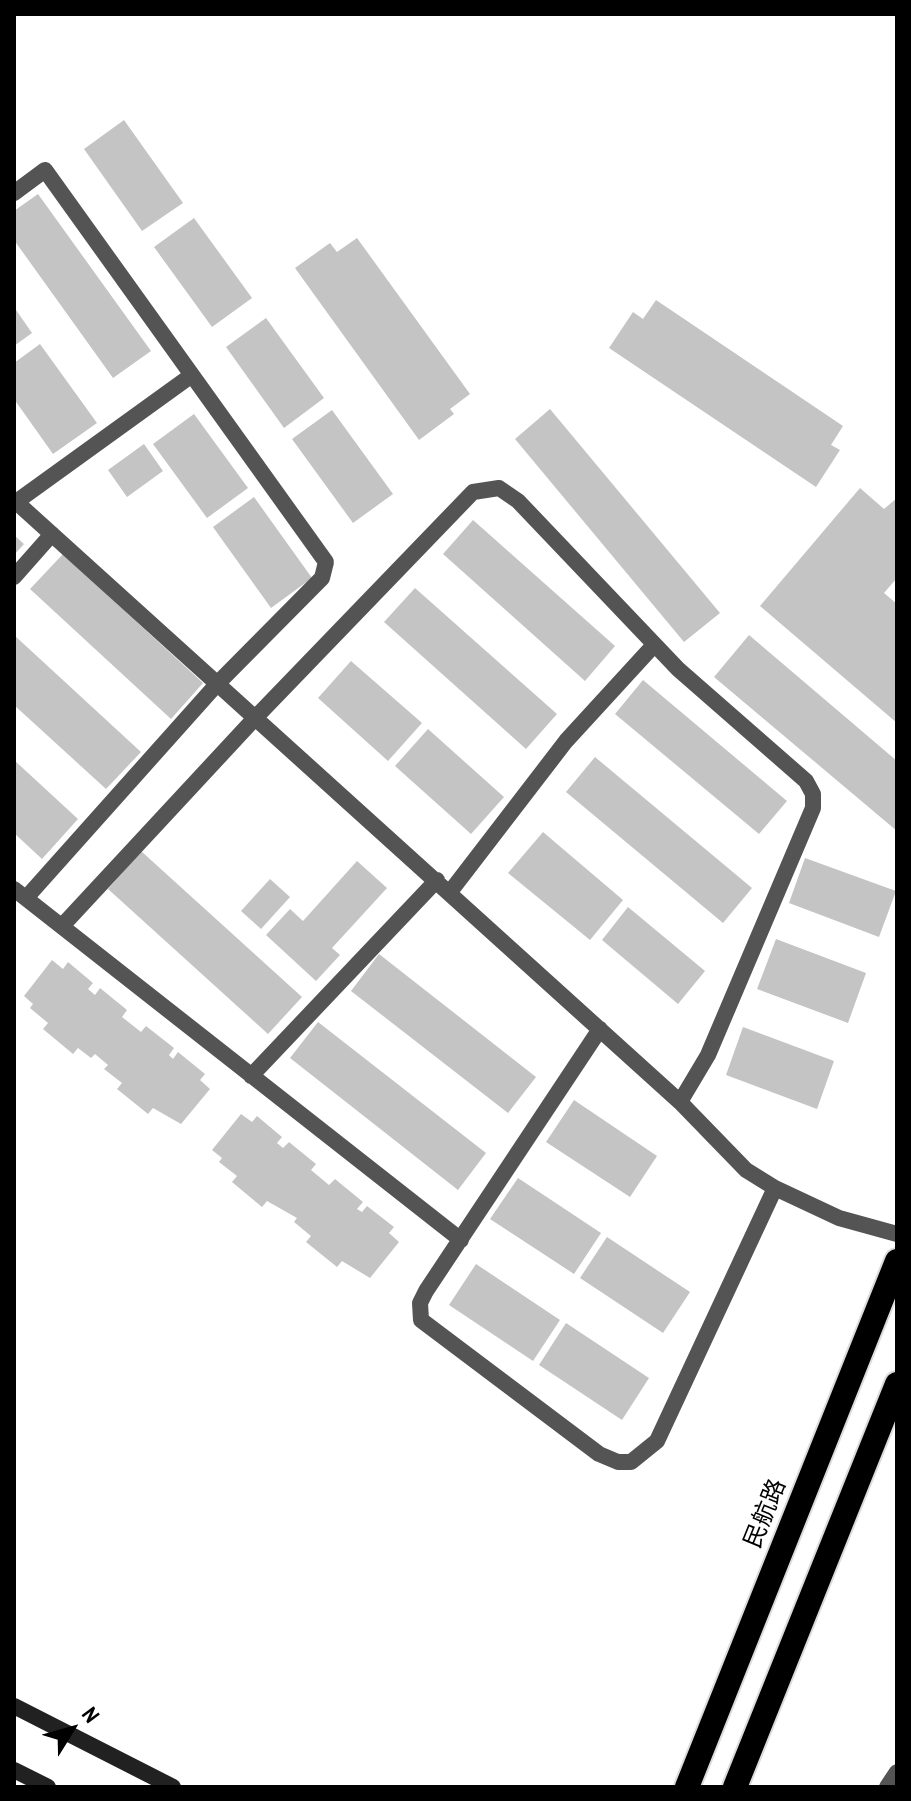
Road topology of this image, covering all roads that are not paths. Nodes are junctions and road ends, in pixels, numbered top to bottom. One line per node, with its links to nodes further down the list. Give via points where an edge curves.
1 (14, 193): 2 (street, via 45,170)
2 (192, 375): 3 (street); 7 (street, via 326,562 322,578)
3 (15, 501): 4 (street)
4 (52, 534): 5 (street); 7 (street)
5 (14, 577)
6 (654, 645): 8 (street, via 518,501 499,488 473,492); 10 (street, via 566,741); 15 (street, via 806,781 813,794 813,808 708,1055)
7 (218, 683): 8 (street); 11 (street)
8 (256, 717): 9 (street); 12 (street)
9 (437, 880): 10 (street); 14 (street)
10 (450, 892): 13 (street)
11 (20, 894): 12 (street)
12 (62, 926): 14 (street)
13 (600, 1029): 15 (street); 18 (street)
14 (251, 1076): 18 (street)
15 (680, 1102): 16 (street, via 746,1170)
16 (775, 1188): 17 (street, via 839,1218); 18 (street, via 657,1441 631,1462 599,1454 421,1320 420,1303)
17 (897, 1234)
18 (461, 1240)
19 (897, 1261): 26 (highway, 民航路)
20 (897, 1384): 27 (highway)
21 (14, 1706): 25 (main road)
22 (14, 1770): 24 (main road)
23 (897, 1772): 28 (street)
24 (48, 1787)
25 (173, 1787)
26 (687, 1787)
27 (735, 1787)
28 (887, 1787)

